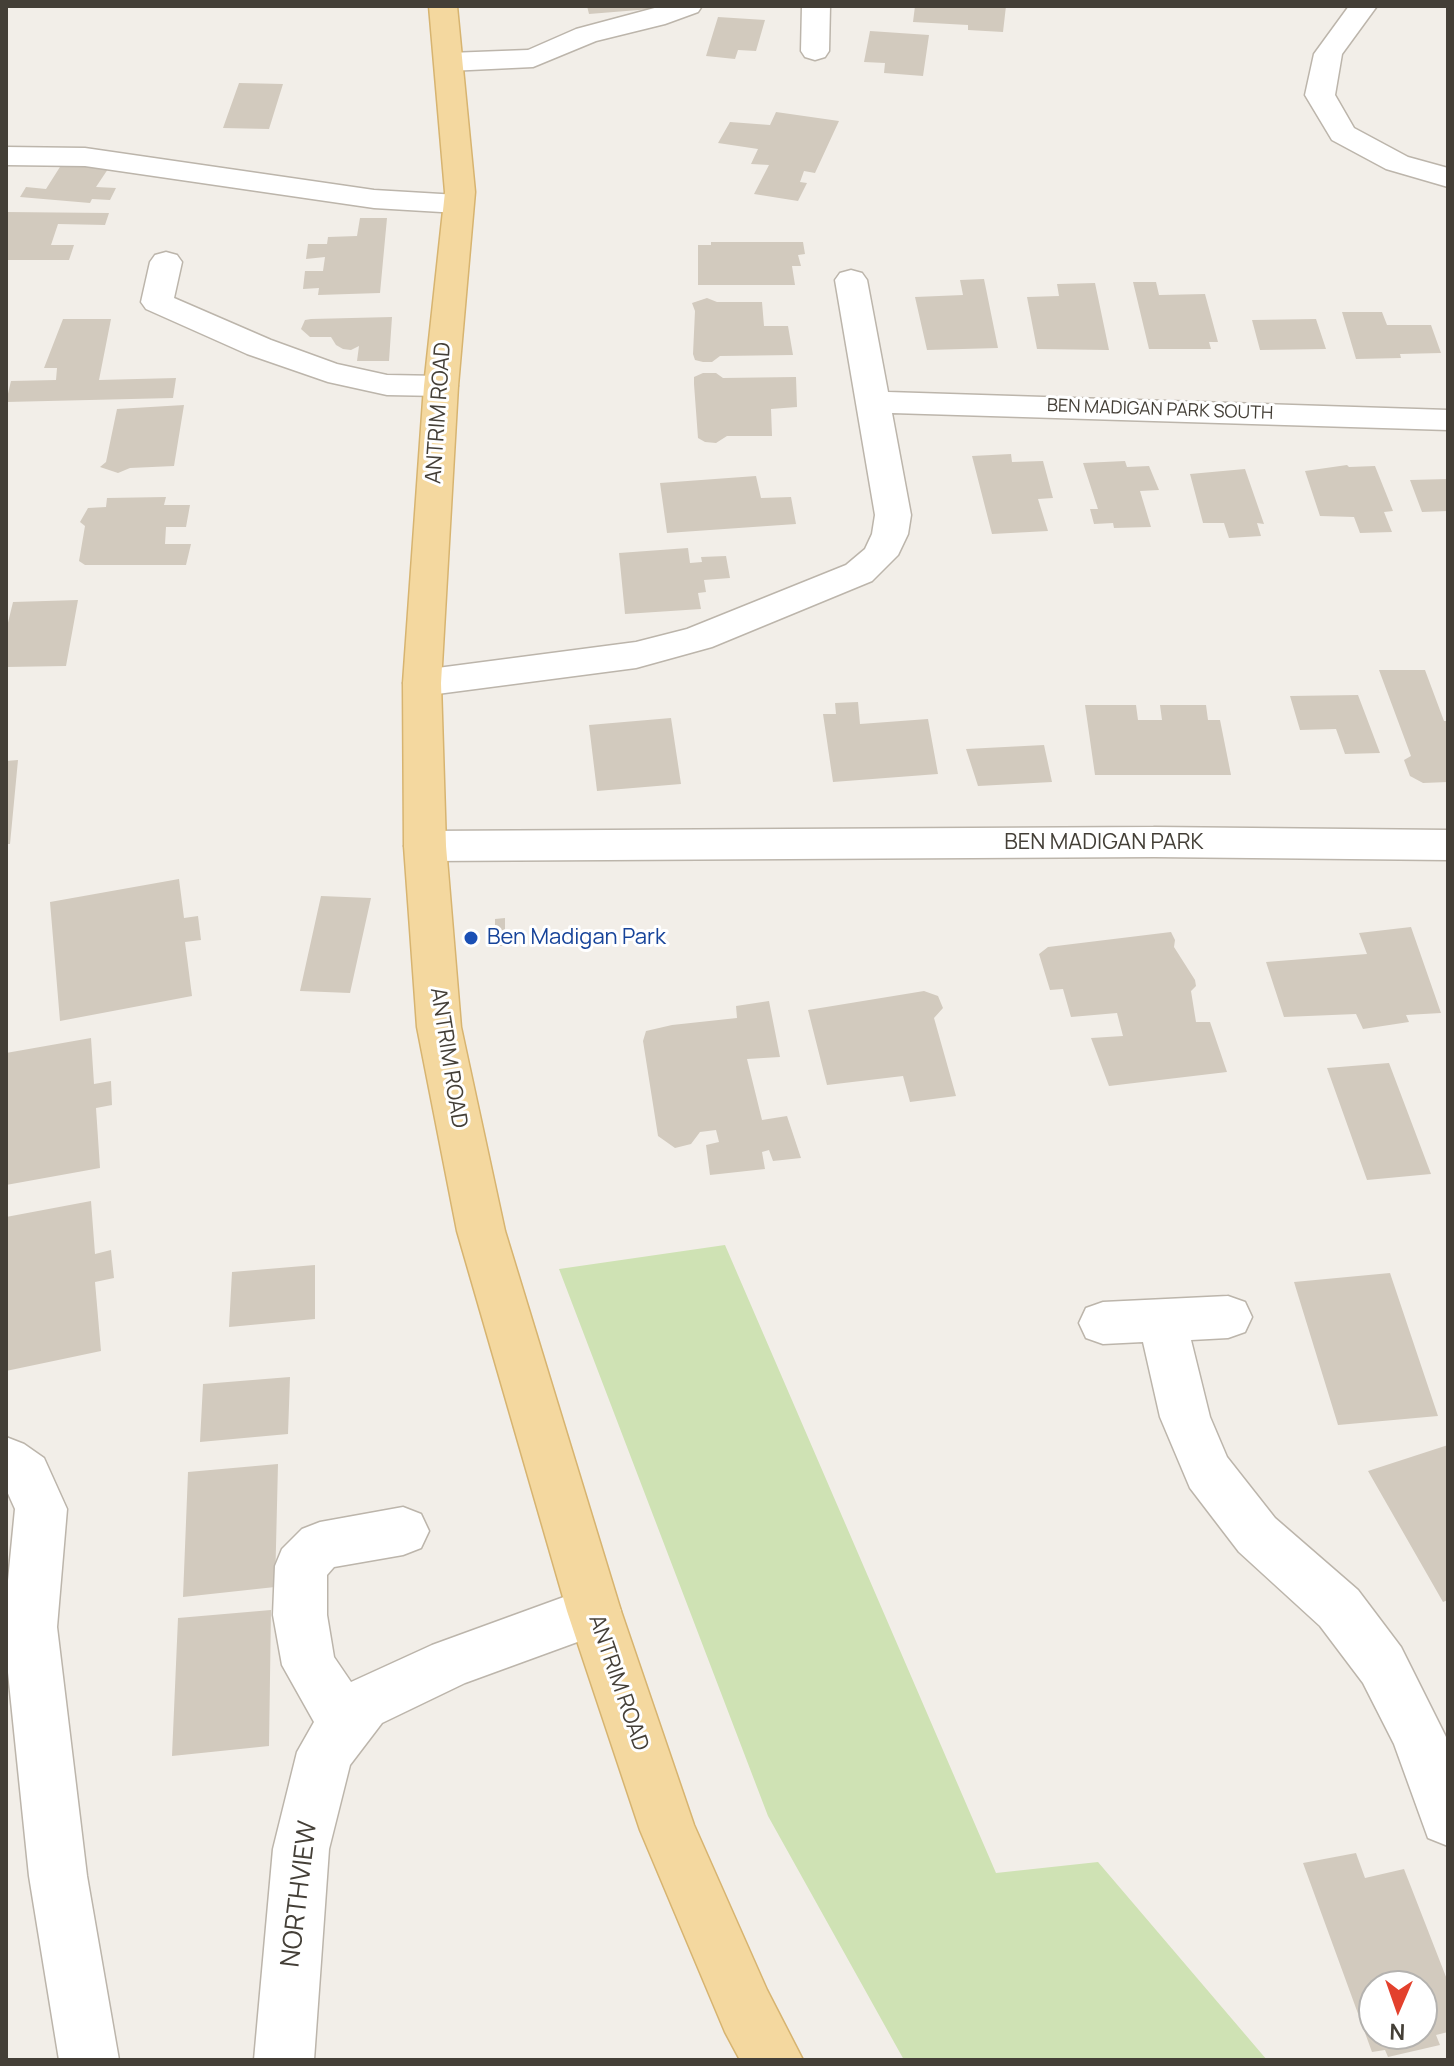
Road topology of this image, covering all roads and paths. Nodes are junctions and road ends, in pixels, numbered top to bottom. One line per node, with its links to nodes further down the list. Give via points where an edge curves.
1 (443, 6): 6 (main road, ANTRIM ROAD)
2 (688, 6): 6 (street, via 586,35 533,58)
3 (816, 6): 5 (street)
4 (1363, 6): 8 (street, via 1328,54 1320,95 1343,134 1397,163)
5 (815, 51)
6 (449, 62): 9 (main road, ANTRIM ROAD)
7 (6, 156): 9 (street, via 85,157 374,199)
8 (1448, 178)
9 (458, 204): 12 (main road, ANTRIM ROAD)
10 (166, 262): 12 (street, via 157,302 328,372 387,385)
11 (851, 280): 13 (street)
12 (441, 386): 15 (main road, ANTRIM ROAD)
13 (872, 402): 14 (street, BEN MADIGAN PARK SOUTH); 15 (street, via 893,515 880,555 859,573 699,638 636,655)
14 (1448, 420)
15 (422, 683): 17 (main road, ANTRIM ROAD)
16 (1448, 845): 17 (street, BEN MADIGAN PARK)
17 (425, 846): 23 (main road, ANTRIM ROAD, via 439,1027 481,1231)
18 (1228, 1317): 19 (street)
19 (1162, 1320): 20 (street); 25 (street, via 1185,1417 1208,1472 1257,1535 1339,1608 1382,1665 1418,1734)
20 (1103, 1323)
21 (6, 1460): 26 (street, via 26,1474 41,1509 30,1627 58,1876)
22 (403, 1531): 24 (street, via 320,1546 301,1566 300,1615 309,1665)
23 (594, 1611): 24 (street, NORTHVIEW, via 398,1686 363,1704); 28 (main road, ANTRIM ROAD, via 668,1830 746,2011)
24 (346, 1723): 27 (street, NORTHVIEW, via 325,1752 301,1849)
25 (1448, 1818)
26 (89, 2060)
27 (284, 2060)
28 (773, 2060)

